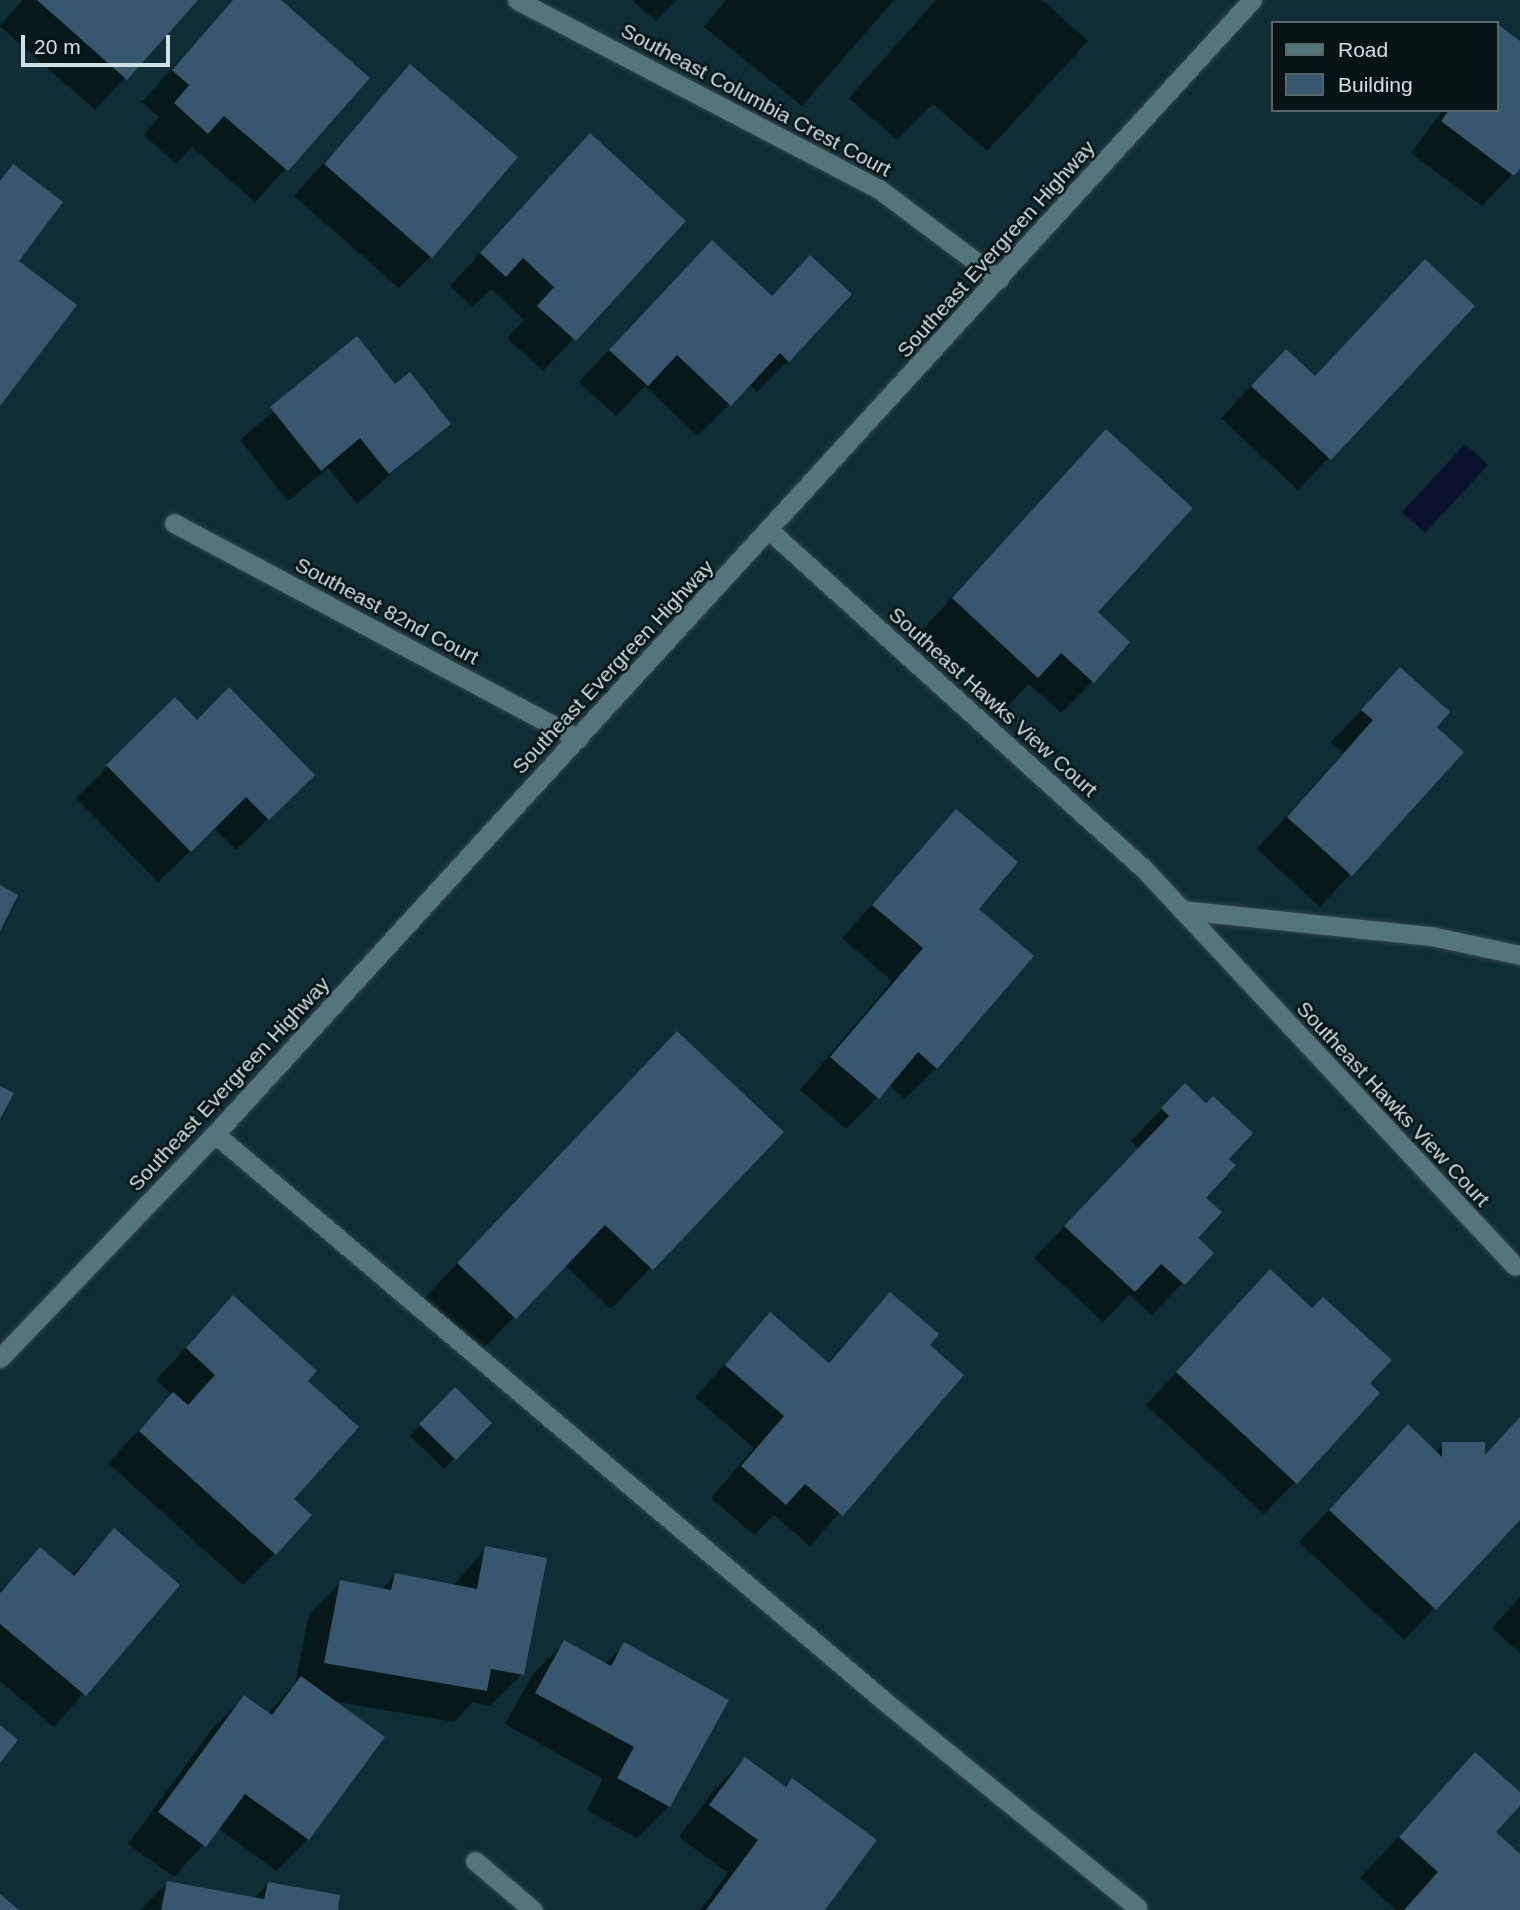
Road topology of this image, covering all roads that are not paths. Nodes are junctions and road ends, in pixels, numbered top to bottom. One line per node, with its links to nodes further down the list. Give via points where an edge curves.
1 (517, 0): 3 (street, Southeast Columbia Crest Court, via 878,189)
2 (1252, 0): 3 (street, Southeast Evergreen Highway)
3 (999, 279): 5 (street, Southeast Evergreen Highway)
4 (174, 523): 6 (street, Southeast 82nd Court)
5 (770, 531): 6 (street, Southeast Evergreen Highway); 7 (street, Southeast Hawks View Court, via 1144,869)
6 (578, 738): 9 (street, Southeast Evergreen Highway)
7 (1182, 910): 8 (street, via 1431,936); 10 (street, Southeast Hawks View Court)
8 (1520, 955)
9 (215, 1134): 11 (street, Southeast Evergreen Highway); 13 (street, via 883,1700)
10 (1514, 1266)
11 (0, 1358)
12 (475, 1861): 14 (street)
13 (1137, 1907)
14 (533, 1910)

